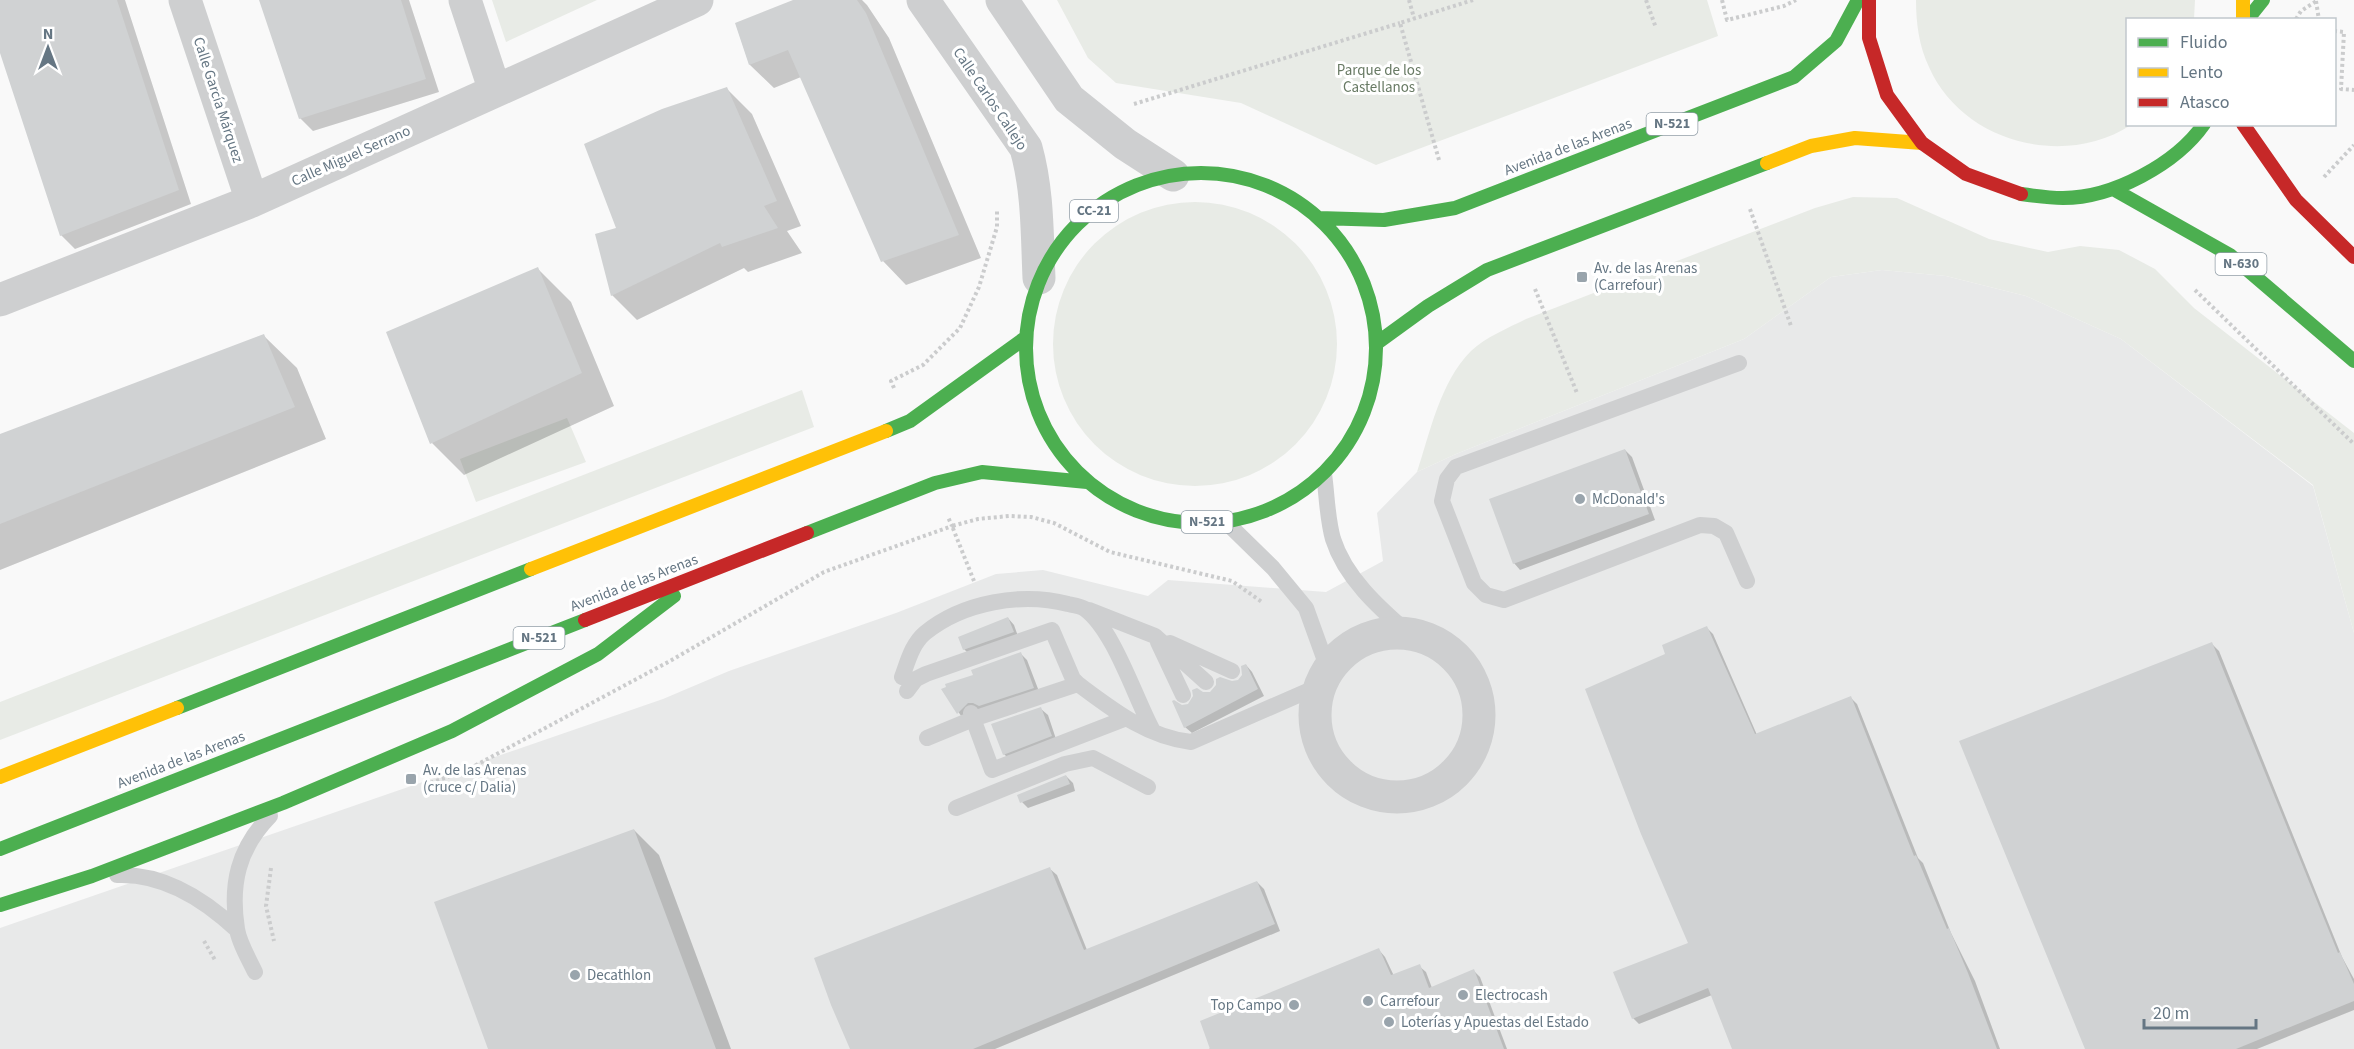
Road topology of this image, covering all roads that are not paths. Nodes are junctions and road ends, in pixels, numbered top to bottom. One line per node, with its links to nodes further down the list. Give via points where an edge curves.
1 (185, 0): 18 (street, Calle García Márquez)
2 (465, 0): 12 (street)
3 (697, 0): 12 (street, Calle Miguel Serrano)
4 (923, 0): 21 (street, Calle Carlos Callejo, via 1026,148 1035,194)
5 (1002, 0): 16 (street, via 1069,99 1125,144)
6 (1858, 0): 19 (main road, Avenida de las Arenas / N-521, via 1836,41 1794,77 1455,208 1384,220)
7 (1869, 0): 15 (main road, via 1869,39 1887,95)
8 (2242, 0): 10 (main road)
9 (2264, 0): 11 (main road)
10 (2245, 18)
11 (2247, 18)
12 (495, 91): 18 (street, Calle Miguel Serrano)
13 (2203, 126): 17 (main road, via 2194,138 2157,168)
14 (2244, 126): 20 (main road, via 2296,200)
15 (1922, 143): 17 (main road, via 1966,174 2017,194 2065,198); 24 (main road, via 1855,138 1810,146 1487,270)
16 (1173, 175): 19 (main road, N-521, via 1225,175 1275,189); 21 (main road, CC-21, via 1118,193 1071,229)
17 (2113, 189): 25 (main road, N-630, via 2230,255)
18 (252, 201): 22 (street, Calle Miguel Serrano)
19 (1319, 218): 24 (main road, N-521, via 1349,254 1369,296)
20 (2354, 257)
21 (1039, 278): 23 (main road, N-521)
22 (0, 300)
23 (1025, 338): 28 (main road, N-521, via 1030,392 1047,432); 44 (main road, via 910,421)
24 (1377, 343): 27 (main road, N-521, via 1372,391 1354,436)
25 (2354, 361)
26 (1739, 363): 31 (lane, via 1456,467 1447,479 1442,501 1474,583 1486,595 1504,600 1700,525 1714,526 1726,533)
27 (1324, 474): 29 (main road, N-521, via 1279,506); 33 (lane, via 1333,539 1346,565 1373,602)
28 (1087, 482): 29 (main road, N-521, via 1129,509 1177,523); 30 (main road, Avenida de las Arenas / N-521, via 982,472 935,483)
29 (1226, 522): 36 (lane, via 1273,568 1306,608)
30 (704, 573): 46 (main road, via 598,654 452,731); 48 (main road, Avenida de las Arenas / N-521)
31 (1747, 581)
32 (1084, 608): 34 (lane); 38 (lane, via 1047,598 1020,598 945,619 914,645 905,684 926,674 955,672 1052,630); 42 (lane, via 1109,635)
33 (1407, 632): 36 (street, via 1362,639 1344,652); 36 (street, via 1450,650 1466,667 1480,704 1476,743 1465,763 1430,791 1382,796 1359,788 1339,773 1317,736 1314,714)
34 (1155, 636): 35 (lane); 37 (lane); 39 (lane)
35 (1232, 670)
36 (1324, 677): 42 (lane, via 1191,742 1169,740)
37 (1206, 682)
38 (1078, 684): 40 (lane); 41 (lane)
39 (1183, 695)
40 (977, 715): 41 (lane, via 992,770); 43 (lane)
41 (1124, 719): 42 (lane)
42 (1152, 731)
43 (927, 738)
44 (0, 777)
45 (1148, 787): 47 (lane, via 1093,758 1065,764)
46 (283, 803): 49 (main road); 51 (lane, via 256,830 241,856 234,879)
47 (956, 808)
48 (0, 849)
49 (92, 876): 50 (main road); 51 (lane, via 133,874 184,889)
50 (0, 904)
51 (237, 930): 52 (lane)
52 (255, 972)

